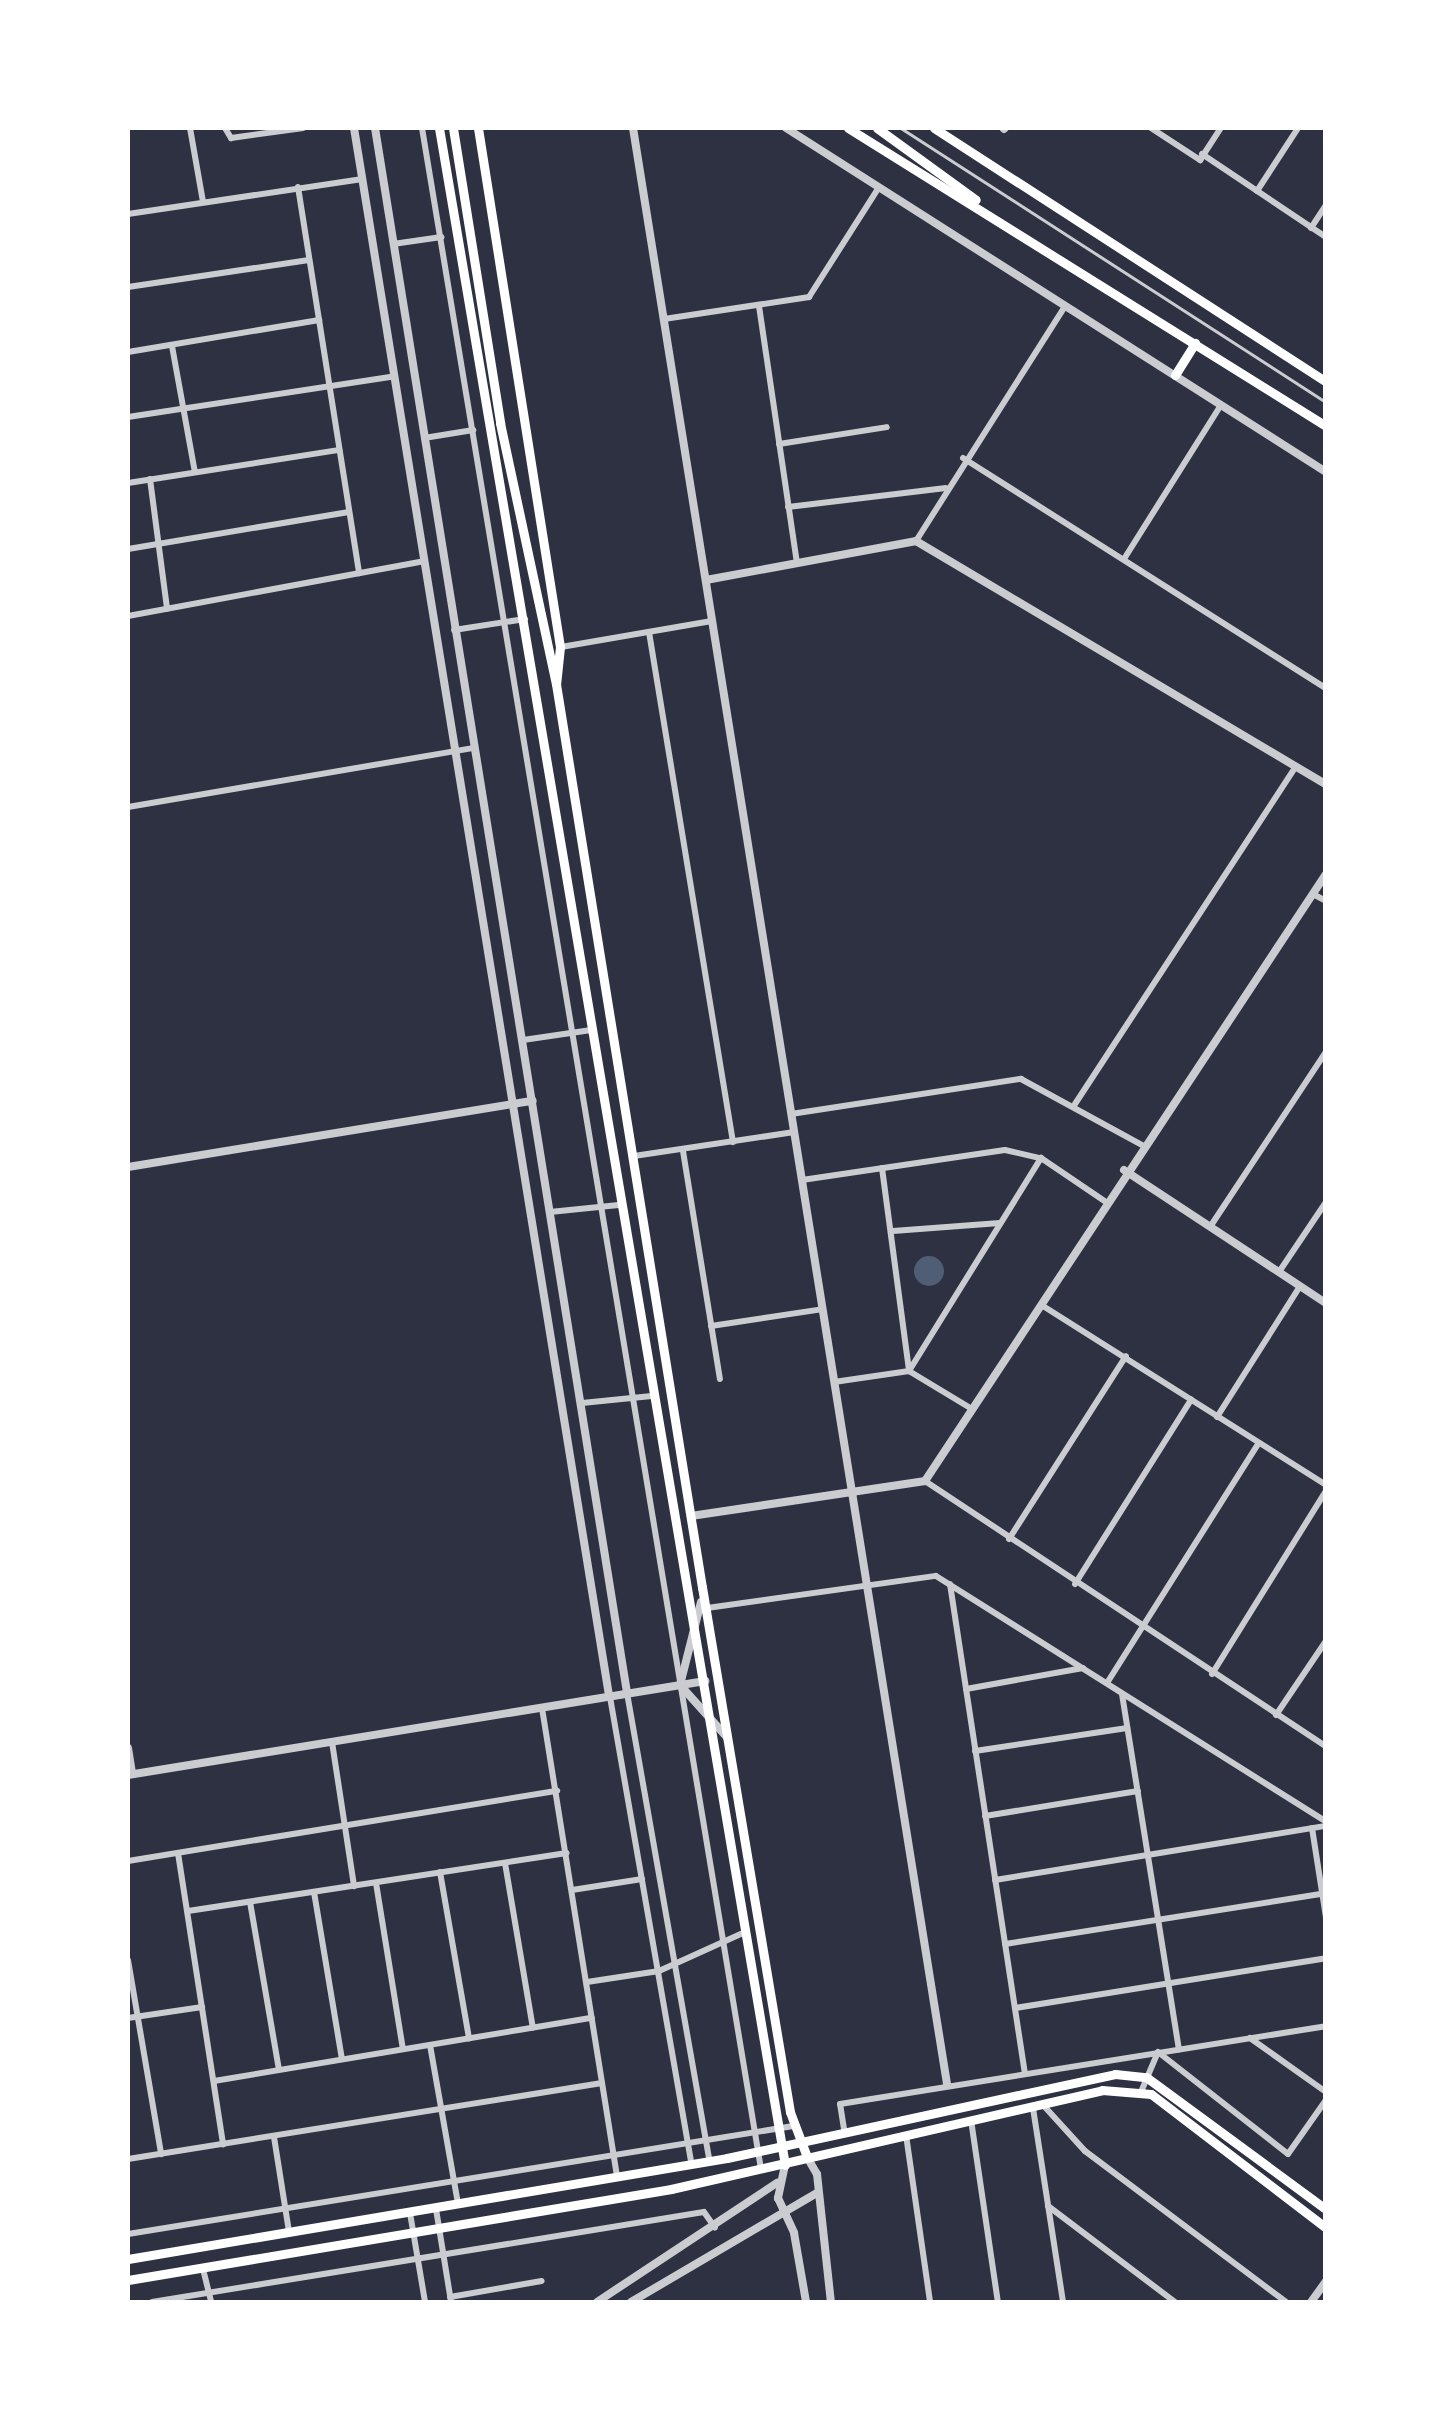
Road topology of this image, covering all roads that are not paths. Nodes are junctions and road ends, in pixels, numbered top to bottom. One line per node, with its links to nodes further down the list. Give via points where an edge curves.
1 (190, 128): 24 (street)
2 (225, 128): 3 (street, via 231,138)
3 (303, 128)
4 (354, 128): 20 (street)
5 (375, 128): 31 (street)
6 (422, 128): 29 (street)
7 (439, 128): 73 (main road)
8 (453, 128): 79 (main road, via 500,423)
9 (478, 128): 78 (main road)
10 (633, 128): 36 (street)
11 (786, 128): 22 (street)
12 (848, 128): 26 (main road)
13 (878, 128): 26 (main road, via 937,165)
14 (901, 128): 45 (lane)
15 (934, 128): 43 (main road)
16 (1151, 128): 19 (street)
17 (1220, 128): 19 (street)
18 (1298, 128): 23 (street)
19 (1202, 154): 23 (street)
20 (362, 179): 21 (street); 42 (street)
21 (298, 187): 24 (street); 32 (street)
22 (879, 187): 34 (street, via 809,297); 35 (street)
23 (1257, 192): 28 (street)
24 (202, 202): 27 (street)
25 (1326, 205): 28 (street)
26 (989, 212): 38 (main road)
27 (128, 214)
28 (1311, 228): 30 (street)
29 (441, 237): 31 (street); 51 (street)
30 (1326, 237)
31 (393, 244): 52 (street)
32 (309, 260): 33 (street); 37 (street)
33 (128, 288)
34 (759, 306): 36 (street); 53 (street)
35 (1065, 306): 41 (street); 55 (street)
36 (664, 318): 70 (street)
37 (319, 320): 39 (street); 44 (street)
38 (1195, 344): 41 (main road); 50 (main road)
39 (172, 346): 40 (street); 47 (street)
40 (128, 352)
41 (1175, 375): 46 (street)
42 (396, 376): 44 (street); 67 (street)
43 (1326, 382)
44 (329, 386): 47 (street); 54 (street)
45 (1326, 402)
46 (1221, 405): 57 (street); 66 (street)
47 (183, 408): 48 (street); 56 (street)
48 (128, 416)
49 (887, 426): 53 (street)
50 (1326, 426)
51 (473, 430): 52 (street); 75 (street)
52 (424, 438): 76 (street)
53 (779, 444): 61 (street)
54 (338, 450): 56 (street); 62 (street)
55 (963, 458): 60 (street); 66 (street)
56 (195, 472): 58 (street)
57 (1326, 472)
58 (150, 479): 59 (street); 64 (street)
59 (128, 483)
60 (946, 488): 61 (street); 63 (street)
61 (788, 507): 68 (street)
62 (349, 512): 64 (street); 69 (street)
63 (916, 542): 68 (street); 83 (street)
64 (158, 545): 65 (street); 71 (street)
65 (128, 549)
66 (1124, 559): 80 (street)
67 (426, 561): 69 (street); 82 (street)
68 (797, 564): 70 (street)
69 (358, 573): 71 (street)
70 (706, 580): 74 (street)
71 (167, 608): 72 (street)
72 (128, 616)
73 (526, 619): 75 (street); 89 (main road)
74 (712, 620): 77 (street); 96 (street)
75 (506, 623): 76 (street); 90 (street)
76 (454, 630): 81 (street)
77 (649, 632): 78 (street); 98 (street)
78 (560, 647): 79 (main road)
79 (556, 684): 101 (main road)
80 (1326, 688)
81 (474, 748): 82 (street); 91 (street)
82 (458, 751): 85 (street); 94 (street)
83 (1296, 766): 84 (street); 95 (street)
84 (1326, 784)
85 (128, 806)
86 (1326, 874): 87 (street)
87 (1313, 894): 88 (street); 99 (street)
88 (1326, 901)
89 (591, 1030): 90 (street); 107 (main road)
90 (573, 1034): 91 (street); 111 (street)
91 (523, 1040): 93 (street)
92 (1326, 1052): 115 (street)
93 (533, 1101): 94 (street); 113 (street)
94 (514, 1104): 103 (street); 155 (street)
95 (1075, 1104): 96 (street, via 1021,1079); 99 (street)
96 (791, 1114): 97 (street)
97 (794, 1132): 98 (street); 108 (street)
98 (733, 1142): 100 (street)
99 (1142, 1145): 105 (street)
100 (682, 1151): 101 (street); 122 (street)
101 (634, 1156): 106 (main road)
102 (1041, 1158): 104 (street, via 981,1151); 109 (street); 114 (street)
103 (128, 1167)
104 (882, 1168): 108 (street); 116 (street)
105 (1124, 1170): 109 (street); 115 (street)
106 (637, 1176): 107 (main road); 137 (main road)
107 (614, 1178): 112 (main road)
108 (802, 1180): 121 (street)
109 (1106, 1202): 120 (street)
110 (1326, 1202): 117 (street)
111 (600, 1203): 112 (street); 113 (street); 127 (street)
112 (619, 1205): 128 (main road)
113 (550, 1212): 130 (street)
114 (1000, 1223): 116 (street); 124 (street)
115 (1210, 1227): 117 (street)
116 (893, 1230): 124 (street)
117 (1280, 1272): 118 (street)
118 (1300, 1286): 119 (street); 132 (street)
119 (1326, 1302)
120 (1044, 1306): 123 (street); 131 (street)
121 (822, 1309): 122 (street); 126 (street)
122 (711, 1326): 125 (street)
123 (1126, 1356): 129 (street); 138 (street)
124 (909, 1370): 126 (street); 131 (street)
125 (720, 1379)
126 (834, 1382): 135 (street)
127 (635, 1396): 128 (street); 130 (street); 151 (street)
128 (652, 1396): 145 (main road)
129 (1192, 1400): 132 (street); 141 (street)
130 (582, 1403): 153 (street)
131 (972, 1409): 134 (street)
132 (1217, 1417): 133 (street)
133 (1259, 1443): 136 (street); 144 (street)
134 (925, 1481): 135 (street); 138 (street)
135 (851, 1488): 137 (street); 139 (street)
136 (1326, 1488): 148 (street)
137 (691, 1516): 142 (main road)
138 (1009, 1539): 141 (street)
139 (866, 1584): 140 (street, via 936,1576); 143 (street); 217 (street)
140 (950, 1584): 147 (street); 152 (street)
141 (1075, 1584): 144 (street)
142 (702, 1587): 143 (main road); 145 (street)
143 (707, 1608): 160 (main road)
144 (1141, 1628): 148 (street); 150 (street)
145 (697, 1640): 149 (main road); 151 (street)
146 (1326, 1641): 157 (street)
147 (1083, 1668): 150 (street); 152 (street)
148 (1212, 1674): 157 (street)
149 (705, 1681): 151 (street); 158 (main road)
150 (1107, 1682): 154 (street)
151 (680, 1685): 153 (street); 158 (street); 191 (street)
152 (966, 1690): 164 (street)
153 (627, 1692): 155 (street); 195 (street)
154 (1122, 1692): 159 (street); 169 (street)
155 (610, 1696): 156 (street); 179 (street)
156 (542, 1708): 161 (street); 166 (street)
157 (1276, 1714): 162 (street)
158 (711, 1717): 160 (street); 190 (main road)
159 (1128, 1728): 164 (street); 167 (street)
160 (728, 1738): 224 (main road)
161 (332, 1742): 165 (street); 170 (street)
162 (1326, 1746)
163 (128, 1748): 165 (street)
164 (975, 1752): 168 (street)
165 (130, 1775)
166 (557, 1791): 170 (street); 174 (street)
167 (1138, 1791): 168 (street); 175 (street)
168 (985, 1816): 180 (street)
169 (1326, 1824): 171 (street)
170 (345, 1826): 173 (street); 182 (street)
171 (1312, 1828): 175 (street); 185 (street)
172 (128, 1852): 176 (street)
173 (178, 1852): 176 (street); 187 (street)
174 (566, 1853): 177 (street); 183 (street)
175 (1149, 1854): 180 (street); 189 (street)
176 (128, 1860)
177 (505, 1862): 178 (street); 204 (street)
178 (440, 1872): 181 (street); 205 (street)
179 (642, 1879): 183 (street); 196 (street)
180 (995, 1880): 192 (street)
181 (376, 1882): 182 (street); 209 (street)
182 (354, 1886): 184 (street)
183 (572, 1890): 197 (street)
184 (314, 1892): 186 (street); 211 (street)
185 (1322, 1894): 188 (street); 189 (street)
186 (250, 1902): 187 (street); 212 (street)
187 (188, 1911): 199 (street)
188 (1326, 1917)
189 (1160, 1920): 192 (street); 198 (street)
190 (746, 1932): 191 (street); 226 (main road)
191 (720, 1942): 195 (street); 228 (street)
192 (1005, 1944): 200 (street)
193 (1326, 1958): 198 (street)
194 (128, 1960): 201 (street)
195 (675, 1964): 196 (street); 231 (street)
196 (659, 1971): 197 (street); 233 (street)
197 (587, 1982): 202 (street)
198 (1169, 1982): 200 (street); 208 (street)
199 (202, 2007): 201 (street); 215 (street)
200 (1015, 2008): 213 (street)
201 (132, 2017): 236 (street)
202 (592, 2018): 204 (street); 216 (street)
203 (1326, 2026): 206 (street)
204 (532, 2028): 205 (street)
205 (468, 2038): 207 (street)
206 (1250, 2038): 208 (street); 219 (street)
207 (430, 2045): 209 (street); 222 (street)
208 (1179, 2048): 210 (street)
209 (403, 2049): 211 (street)
210 (1158, 2052): 213 (street); 214 (street); 219 (street, via 1288,2154)
211 (342, 2060): 212 (street)
212 (279, 2070): 215 (street)
213 (1025, 2072): 217 (street)
214 (1146, 2077): 218 (street); 225 (main road, via 1079,2077); 252 (main road)
215 (214, 2081): 234 (street)
216 (602, 2083): 222 (street); 237 (street)
217 (947, 2084): 225 (street, via 840,2104)
218 (1141, 2092): 220 (main road, via 1102,2090); 257 (main road)
219 (1326, 2096)
220 (1044, 2106): 221 (main road); 281 (street, via 1085,2151)
221 (1033, 2108): 223 (main road); 249 (street)
222 (442, 2111): 229 (street); 245 (street)
223 (971, 2120): 227 (main road); 278 (street)
224 (792, 2126): 226 (street); 230 (main road)
225 (844, 2129): 230 (main road)
226 (779, 2130): 228 (street); 232 (main road)
227 (905, 2132): 238 (main road); 277 (street)
228 (755, 2134): 231 (street); 235 (street)
229 (274, 2137): 234 (street); 253 (street)
230 (800, 2138): 232 (main road); 238 (main road)
231 (706, 2140): 233 (street); 240 (street)
232 (781, 2143): 235 (main road); 242 (main road)
233 (688, 2144): 237 (street); 241 (street)
234 (224, 2145): 236 (street)
235 (758, 2150): 240 (main road); 243 (street)
236 (161, 2154): 239 (street)
237 (614, 2157): 244 (street); 245 (street)
238 (807, 2157): 242 (main road); 247 (street)
239 (128, 2159)
240 (710, 2160): 241 (main road)
241 (690, 2163): 244 (main road)
242 (784, 2165): 243 (main road); 246 (street)
243 (762, 2170): 255 (main road)
244 (617, 2177): 248 (main road)
245 (454, 2181): 248 (street); 253 (street)
246 (777, 2183): 250 (street); 256 (street)
247 (816, 2193): 250 (street); 276 (street)
248 (458, 2205): 251 (main road)
249 (1048, 2206): 279 (street); 280 (street)
250 (782, 2207): 274 (street); 275 (street)
251 (436, 2208): 254 (main road); 255 (street)
252 (1326, 2209)
253 (286, 2210): 258 (street); 260 (street)
254 (410, 2213): 258 (main road); 259 (street)
255 (439, 2228): 259 (main road); 261 (street)
256 (715, 2228): 261 (street, via 704,2212); 273 (street)
257 (1326, 2228)
258 (289, 2233): 263 (main road)
259 (414, 2233): 262 (street); 264 (main road)
260 (128, 2234)
261 (443, 2252): 262 (street); 269 (street)
262 (418, 2257): 268 (street); 272 (street)
263 (128, 2259)
264 (203, 2269): 265 (main road); 268 (street)
265 (128, 2280)
266 (1326, 2280): 282 (street)
267 (542, 2281): 269 (street)
268 (208, 2293): 270 (street); 271 (street)
269 (450, 2300)
270 (152, 2302)
271 (210, 2302)
272 (425, 2302)
273 (597, 2302)
274 (631, 2302)
275 (806, 2302)
276 (831, 2302)
277 (930, 2302)
278 (998, 2302)
279 (1063, 2302)
280 (1175, 2302)
281 (1286, 2302)
282 (1311, 2302)

